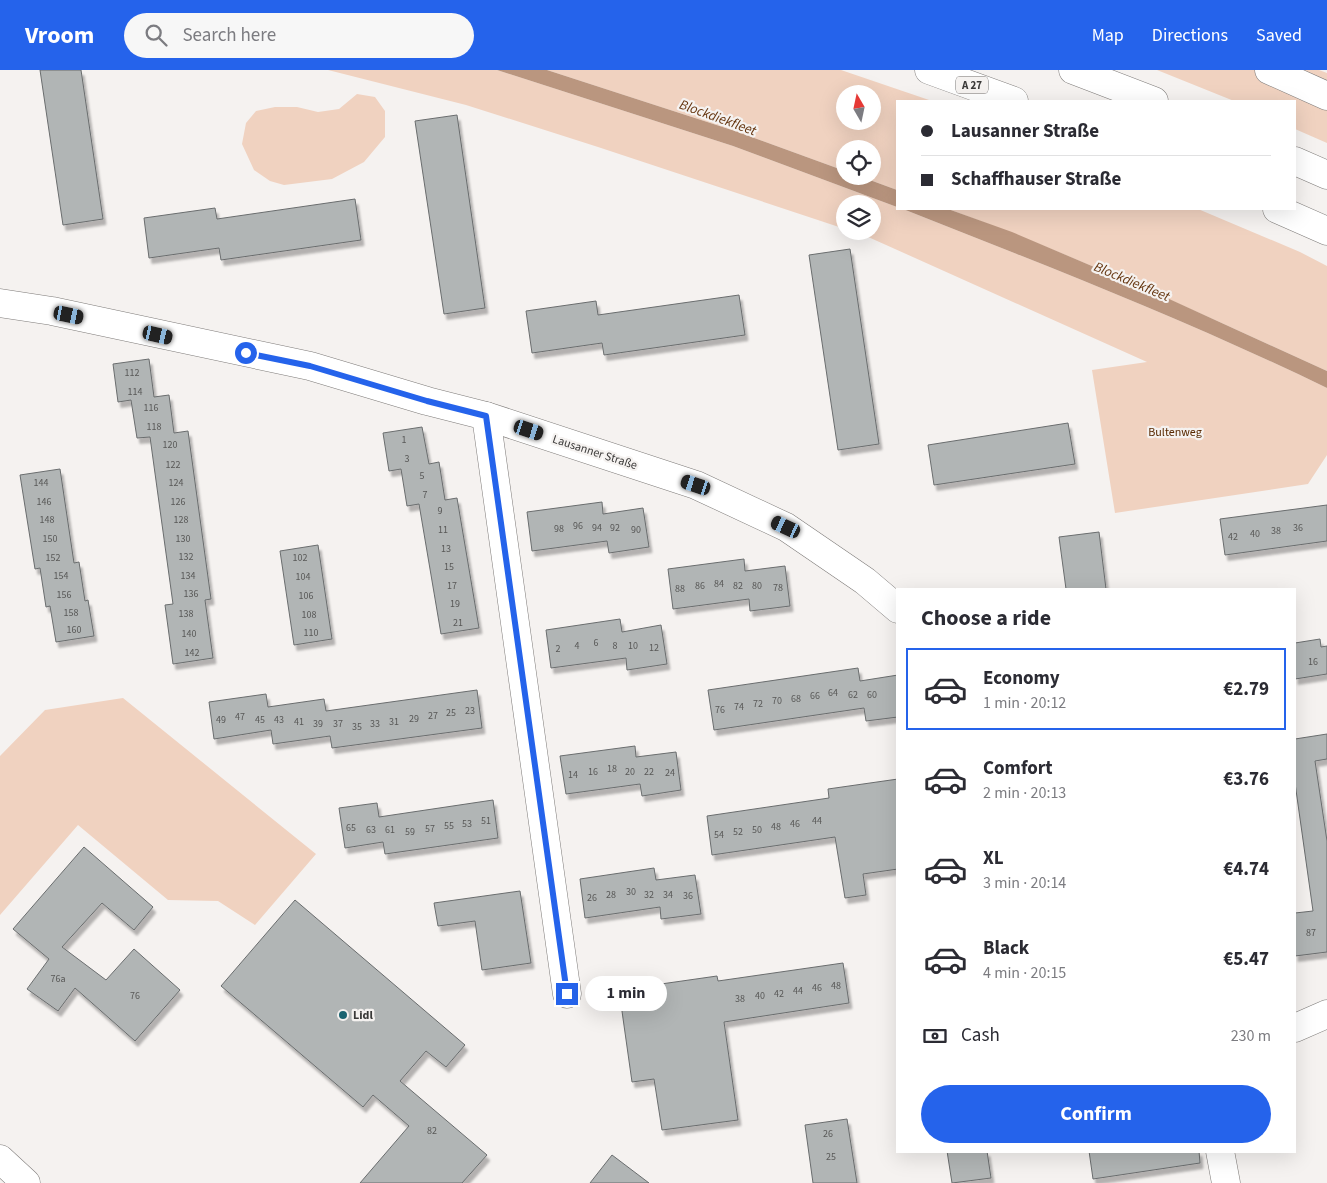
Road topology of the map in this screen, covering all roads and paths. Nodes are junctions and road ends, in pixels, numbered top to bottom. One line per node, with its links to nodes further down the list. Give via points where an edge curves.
1 (929, 70): 5 (main road, A 27)
2 (1073, 70): 6 (main road)
3 (1269, 70): 4 (main road)
4 (1327, 96)
5 (1011, 100)
6 (1151, 100)
7 (1296, 162): 8 (main road)
8 (1327, 176)
9 (1279, 210): 10 (main road)
10 (1327, 231)
11 (0, 303): 12 (main road, Lausanner Straße, via 52,311 310,366)
12 (486, 416): 13 (main road, Lausanner Straße, via 714,493 786,527 866,581); 14 (main road)
13 (896, 607)
14 (567, 994)
15 (1327, 1014): 16 (main road)
16 (1296, 1028)
17 (1220, 1153): 18 (main road)
18 (1226, 1183)

